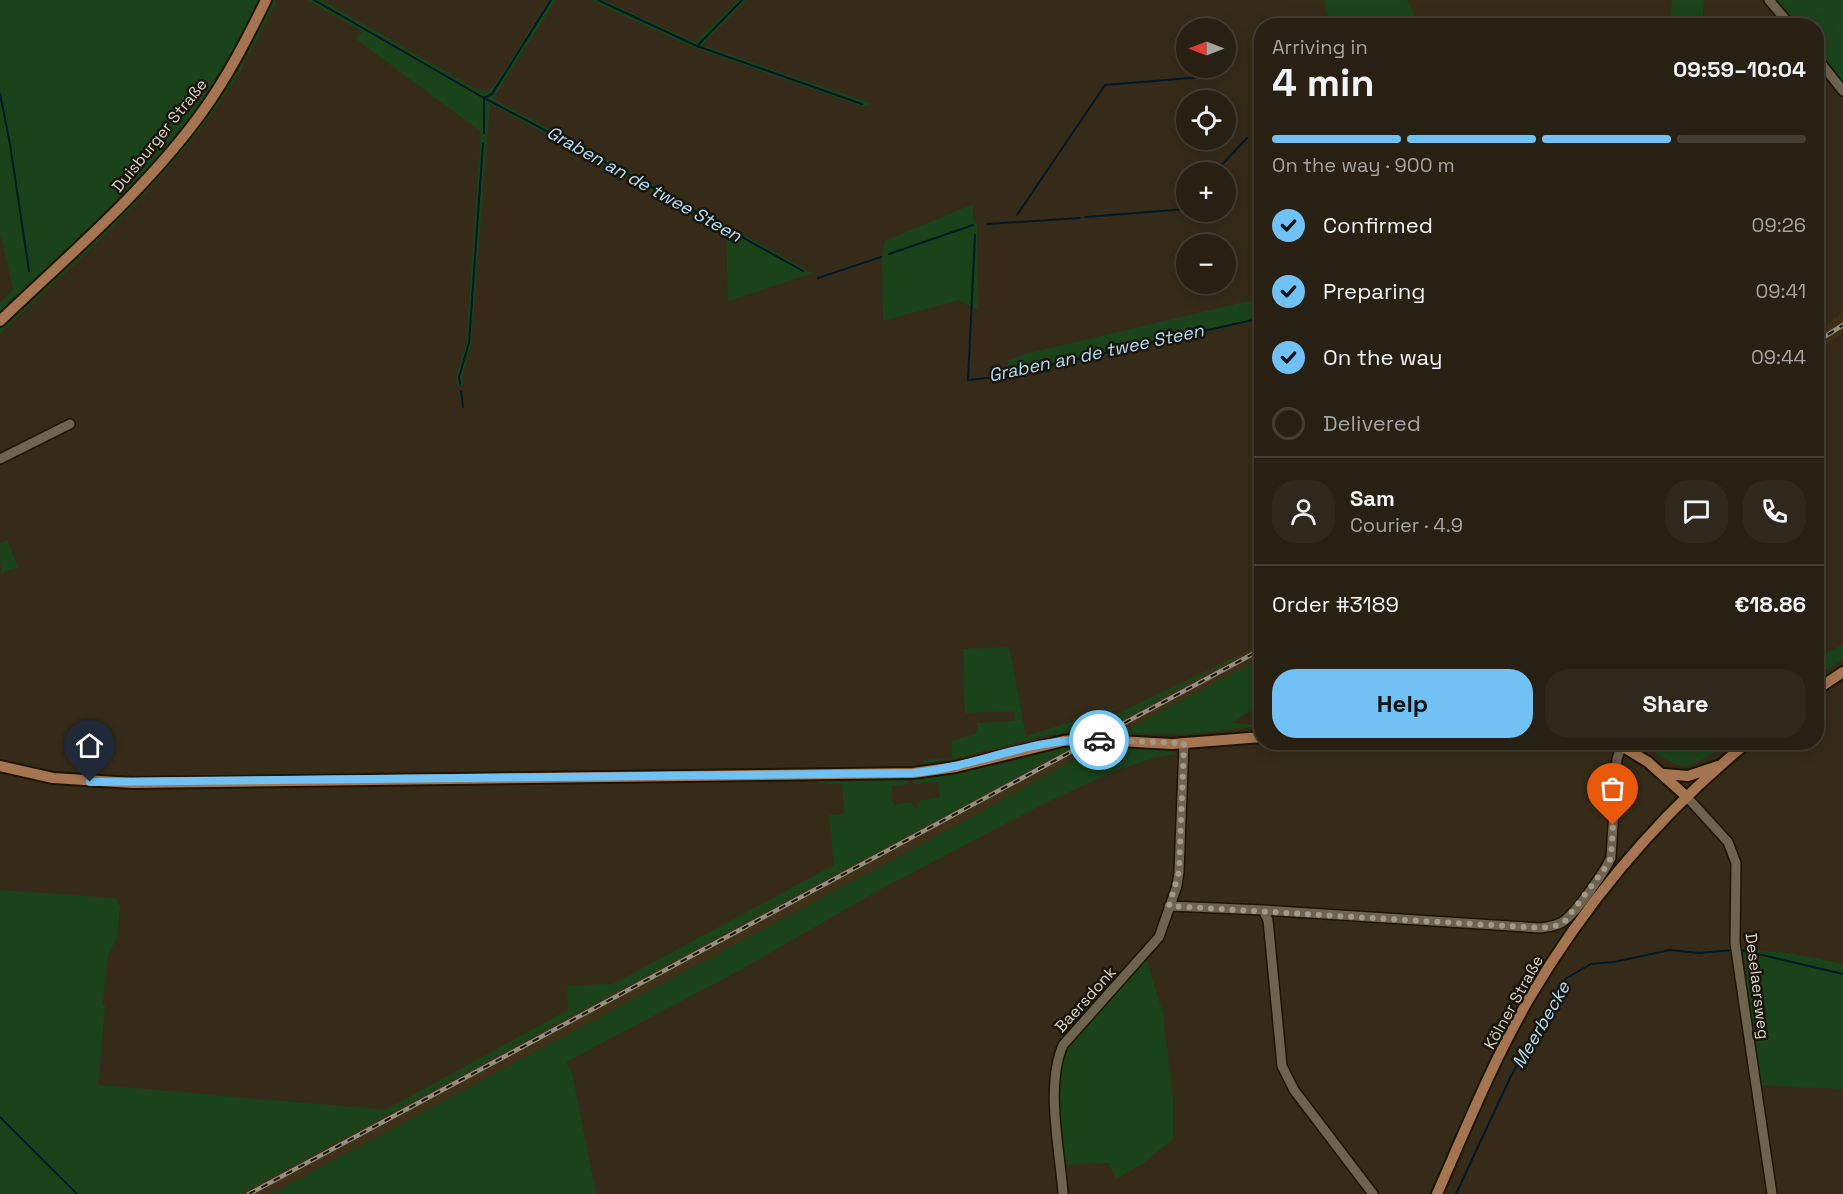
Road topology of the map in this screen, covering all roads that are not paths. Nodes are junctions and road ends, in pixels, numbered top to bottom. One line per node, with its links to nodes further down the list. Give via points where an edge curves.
1 (266, 0): 6 (main road, Duisburger Straße, via 241,52 202,112 135,193)
2 (1769, 0): 3 (street)
3 (1784, 18)
4 (1824, 67): 5 (street)
5 (1843, 91)
6 (0, 321)
7 (70, 424): 8 (street)
8 (0, 459)
9 (1843, 672): 10 (main road)
10 (1824, 685)
11 (1254, 738): 12 (main road)
12 (1184, 743): 17 (main road, via 1063,741 956,767 913,773 124,783 53,778); 20 (street, Baersdonk, via 1179,872)
13 (1618, 750): 21 (street, via 1611,858 1565,921 1555,926)
14 (1627, 750): 18 (main road)
15 (1739, 750): 16 (main road, Kölner Straße)
16 (1724, 764): 18 (main road, via 1688,776); 19 (main road, Kölner Straße)
17 (0, 766)
18 (1664, 774): 19 (main road)
19 (1687, 796): 24 (main road, Kölner Straße, via 1625,864 1551,964 1508,1037); 25 (street, Deselaersweg, via 1728,842 1736,863 1735,943)
20 (1169, 906): 21 (street); 22 (street, Baersdonk, via 1159,937 1063,1045 1056,1061 1055,1102)
21 (1263, 910): 23 (street, via 1268,920 1282,1066 1294,1090)
22 (1064, 1194)
23 (1372, 1194)
24 (1437, 1194)
25 (1772, 1194)

